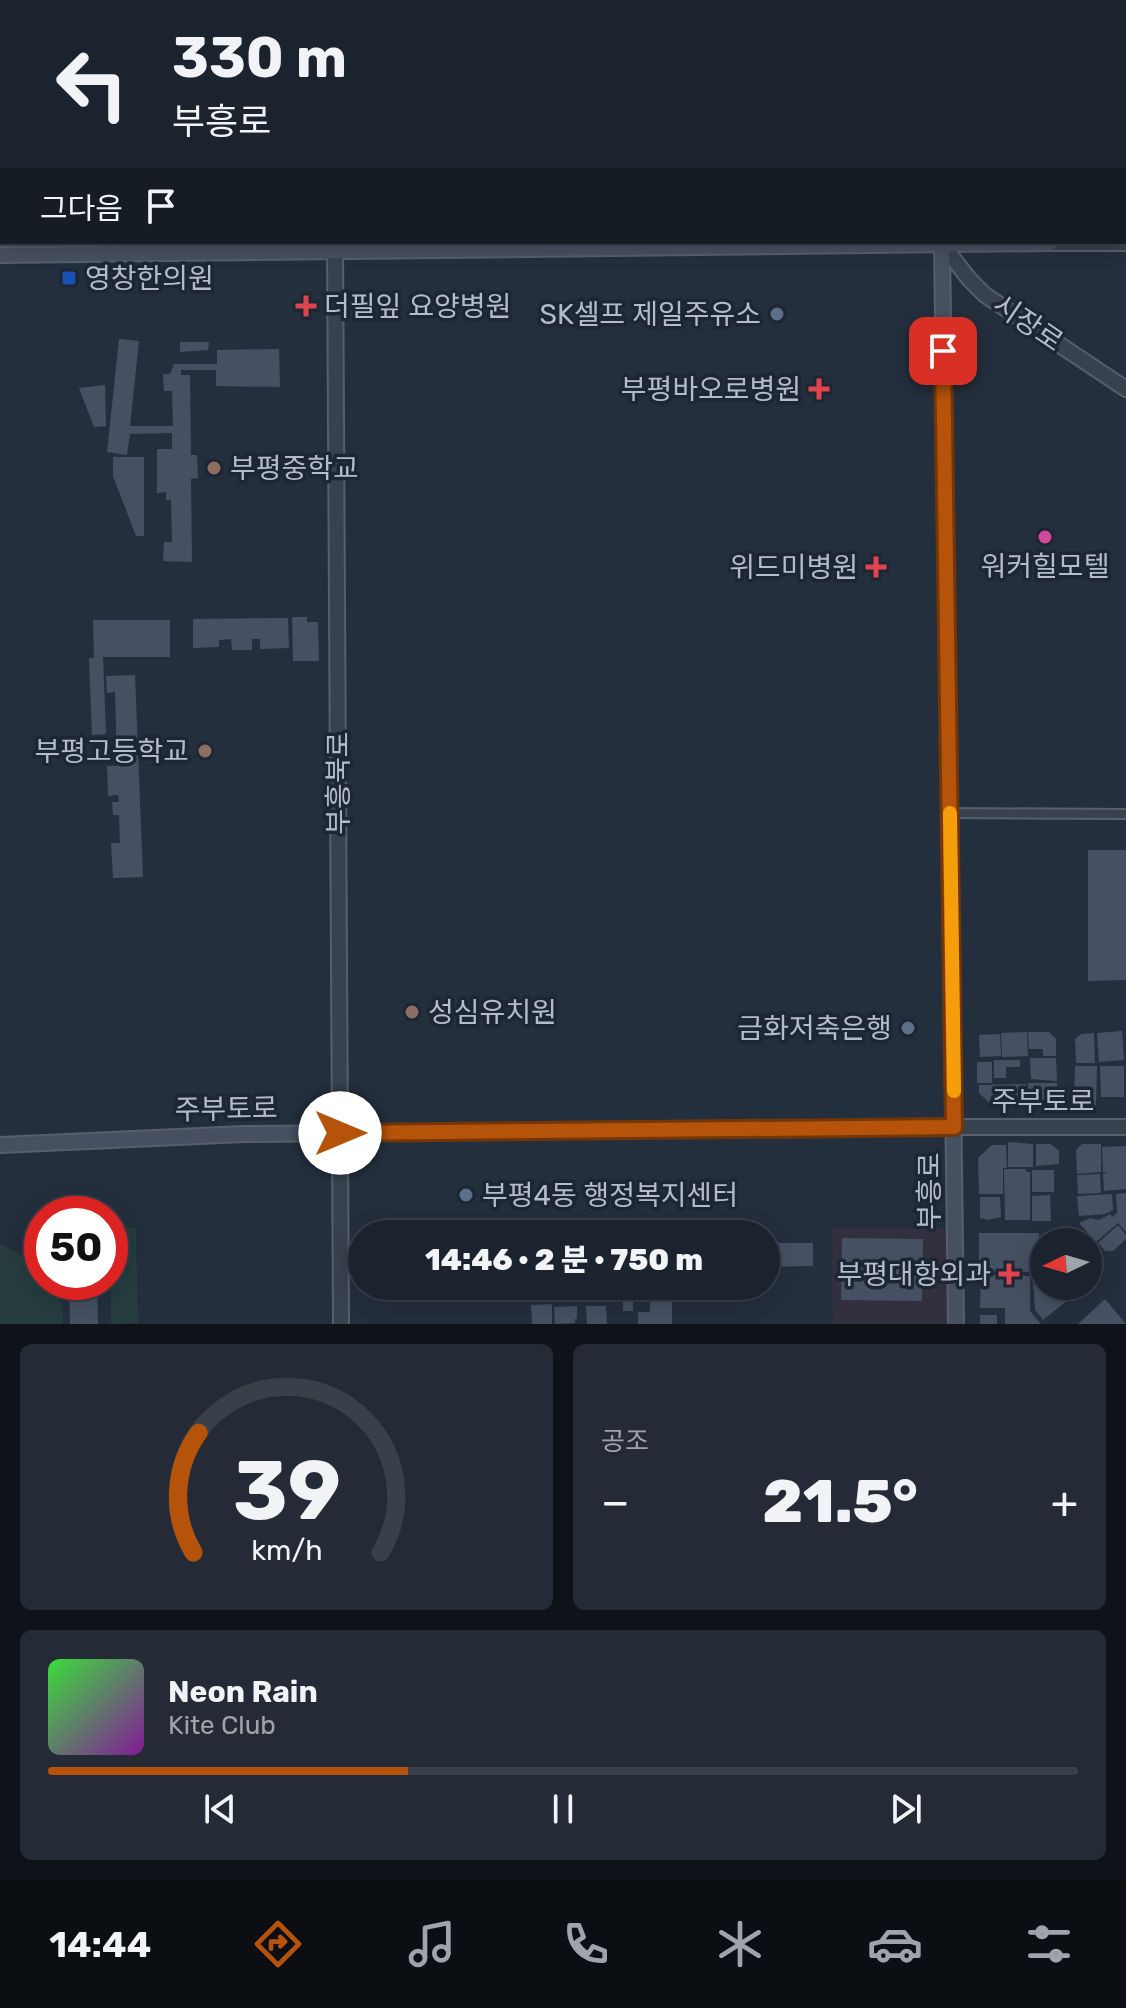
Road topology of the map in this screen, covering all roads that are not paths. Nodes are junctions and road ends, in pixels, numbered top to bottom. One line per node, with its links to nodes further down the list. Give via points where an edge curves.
1 (774, 244): 4 (main road)
2 (942, 244): 8 (main road, 부흥로)
3 (943, 244): 7 (street, 시장로, via 985,295)
4 (605, 245): 5 (main road)
5 (335, 246): 6 (main road); 12 (street, 부흥북로)
6 (0, 255)
7 (1126, 389)
8 (950, 813): 9 (street); 10 (main road, 부흥로)
9 (1126, 814)
10 (954, 1127): 11 (street, 주부토로); 12 (main road, 주부토로); 15 (main road, 부흥로)
11 (1126, 1127)
12 (340, 1133): 13 (main road, 주부토로); 14 (street, 부흥북로)
13 (0, 1145)
14 (341, 1324)
15 (956, 1324)

